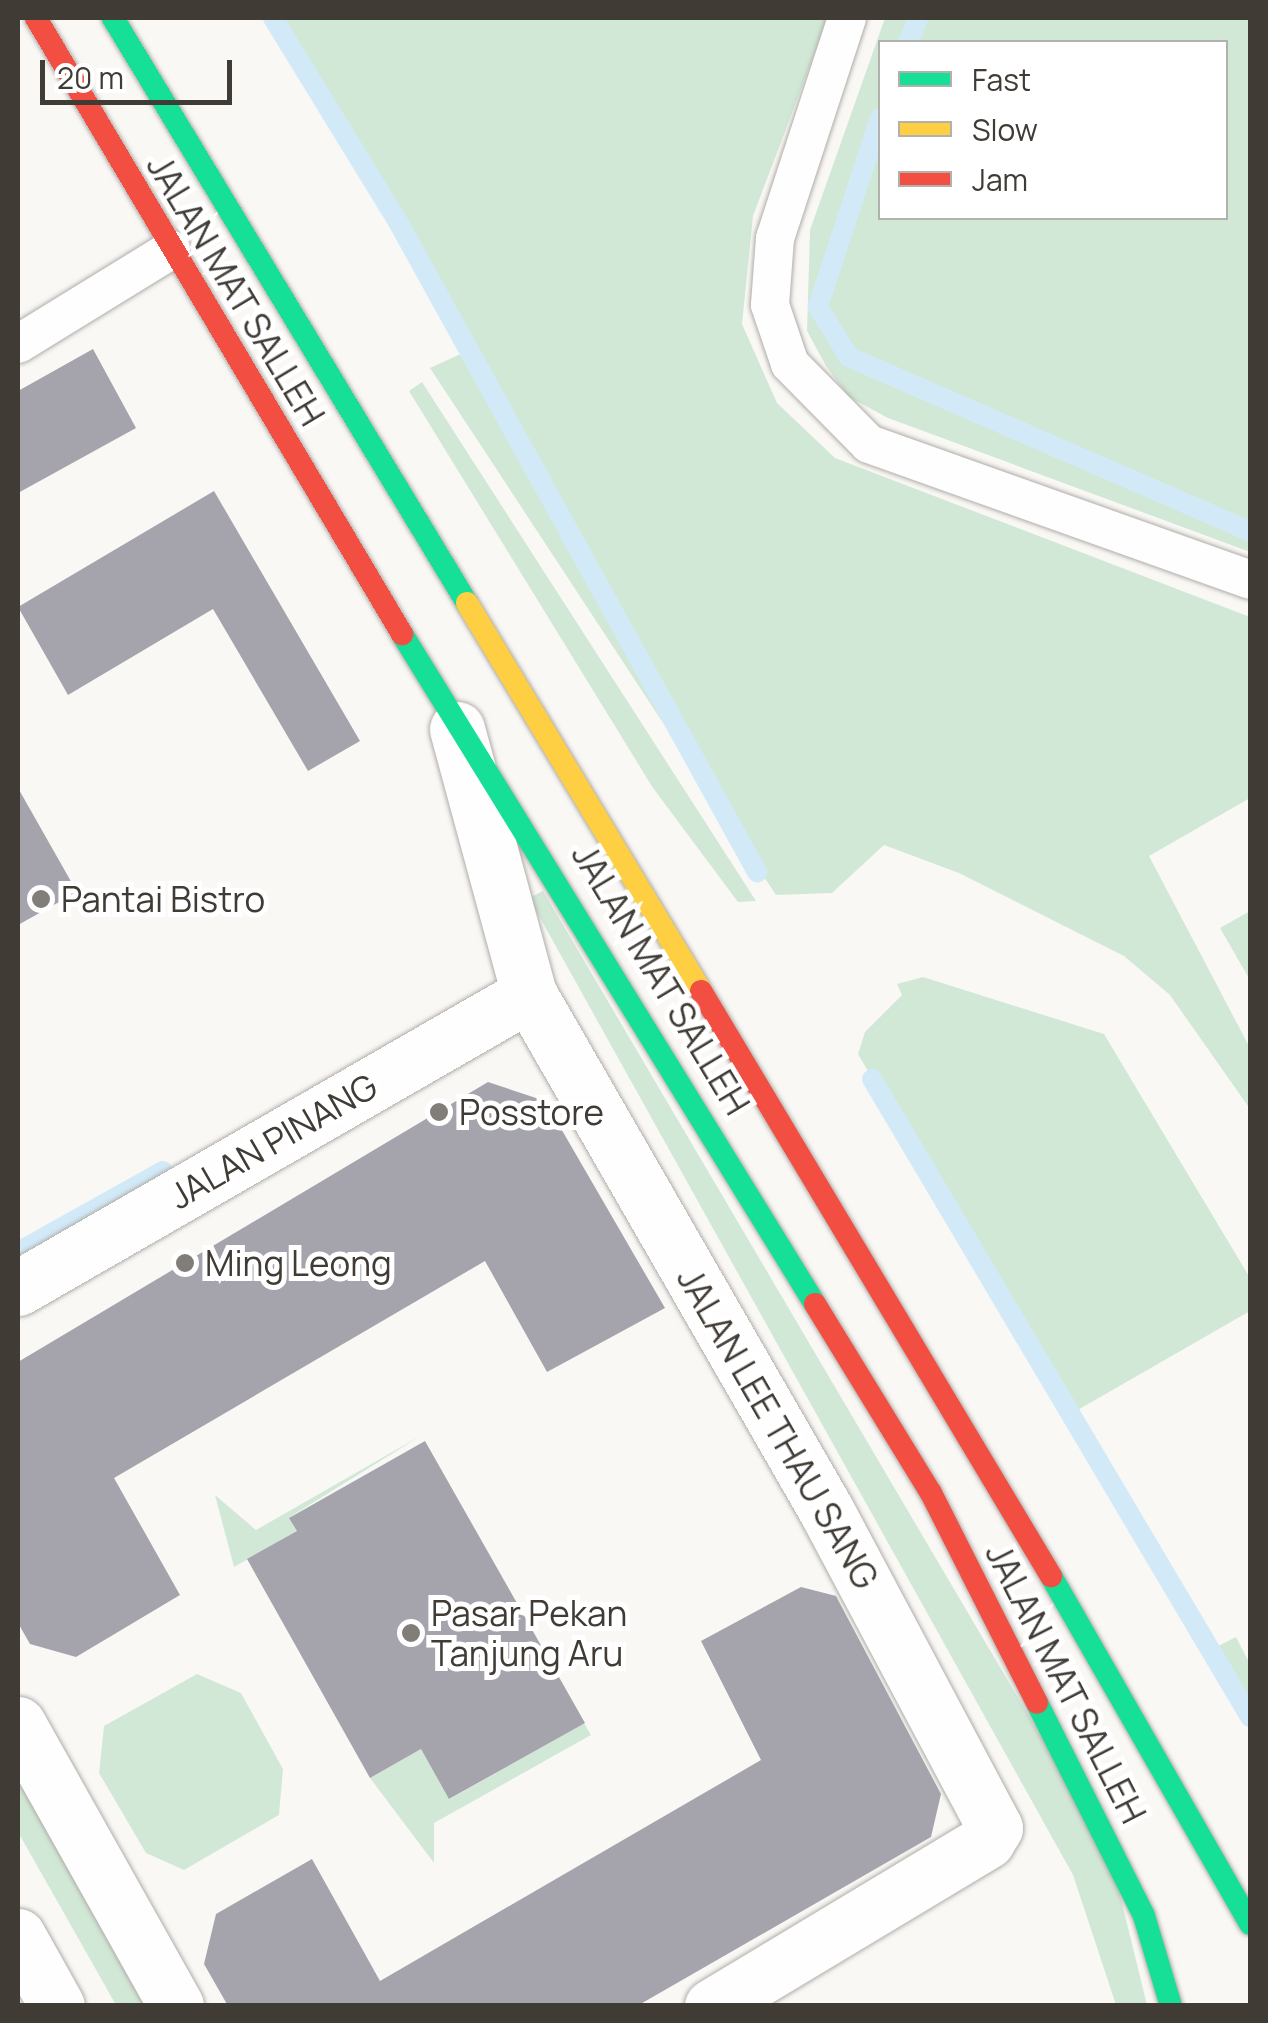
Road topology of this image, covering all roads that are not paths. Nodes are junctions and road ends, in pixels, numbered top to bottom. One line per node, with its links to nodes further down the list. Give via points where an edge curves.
1 (36, 18): 4 (main road, JALAN MAT SALLEH)
2 (113, 18): 11 (main road, JALAN MAT SALLEH, via 978,1448)
3 (847, 18): 6 (lane, via 775,238 770,305 790,364 870,444)
4 (171, 250): 5 (lane); 7 (main road, JALAN MAT SALLEH)
5 (18, 344)
6 (1250, 580)
7 (453, 712): 8 (street, JALAN LEE THAU SANG); 16 (main road, JALAN MAT SALLEH, via 931,1493 1144,1916)
8 (529, 994): 9 (street, JALAN PINANG); 15 (street, JALAN LEE THAU SANG, via 826,1510 995,1828 987,1841)
9 (18, 1288)
10 (18, 1724): 14 (street)
11 (1250, 1924)
12 (18, 1936): 13 (street)
13 (57, 2006)
14 (176, 2006)
15 (712, 2006)
16 (1171, 2006)

